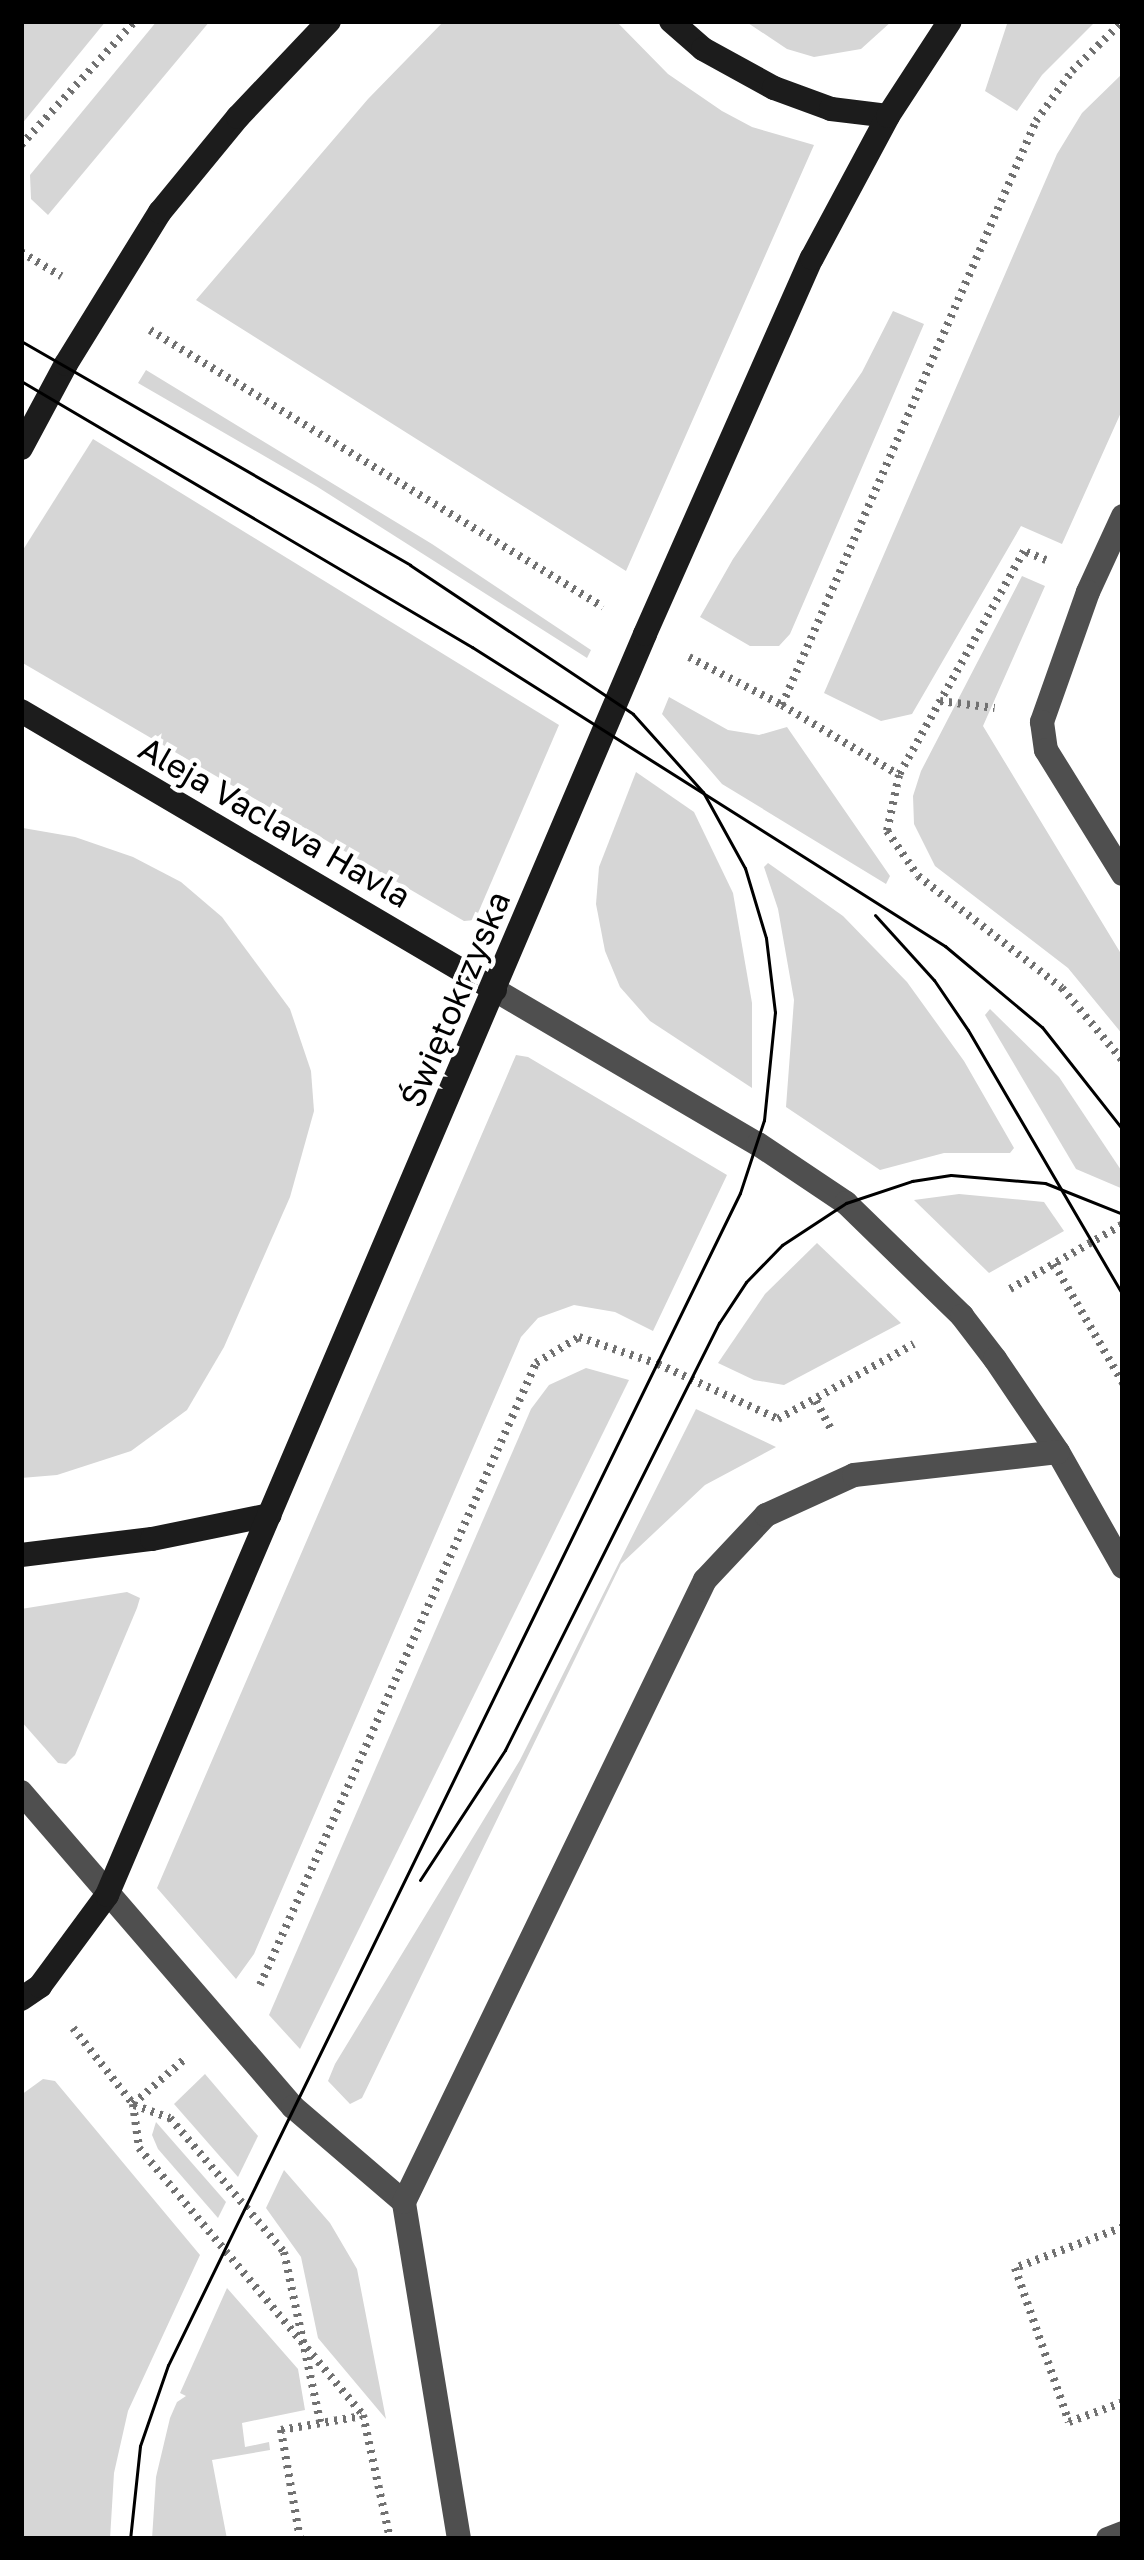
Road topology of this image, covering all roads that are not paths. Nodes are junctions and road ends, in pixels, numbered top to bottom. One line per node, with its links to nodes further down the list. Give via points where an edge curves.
1 (328, 21): 5 (main road, via 160,212)
2 (671, 21): 4 (main road, via 773,88 830,110)
3 (950, 21): 4 (main road, Świętokrzyska)
4 (888, 116): 9 (main road, Świętokrzyska, via 812,258)
5 (21, 448)
6 (1123, 516): 8 (street, via 1042,722 1046,750)
7 (21, 711): 9 (main road, Aleja Vaclava Havla)
8 (1123, 874)
9 (496, 990): 10 (street, via 846,1203 962,1316); 11 (main road, Świętokrzyska)
10 (1058, 1452): 13 (street); 17 (street, via 854,1474 766,1515 705,1580)
11 (270, 1515): 12 (main road); 15 (main road, Świętokrzyska)
12 (21, 1555)
13 (1123, 1567)
14 (21, 1792): 15 (street)
15 (106, 1895): 16 (main road, Świętokrzyska); 17 (street, via 293,2107)
16 (31, 1992)
17 (404, 2202): 19 (street)
18 (1123, 2534): 20 (street)
19 (459, 2539)
20 (1108, 2539)

